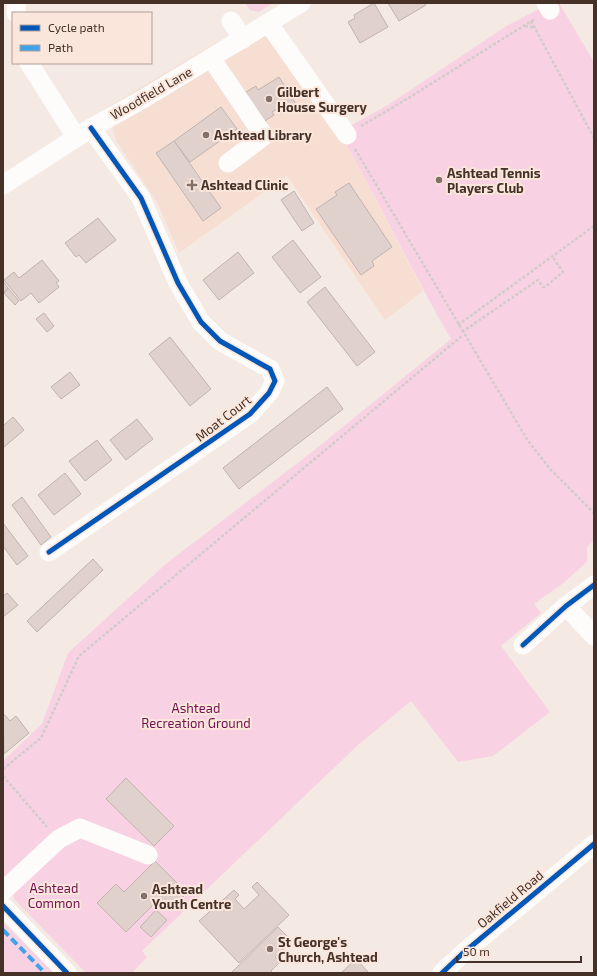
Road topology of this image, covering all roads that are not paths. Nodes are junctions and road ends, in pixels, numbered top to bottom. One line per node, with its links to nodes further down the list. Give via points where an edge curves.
1 (301, 3): 3 (street, Woodfield Lane)
2 (231, 21): 4 (street)
3 (269, 24): 4 (street, Woodfield Lane); 8 (street)
4 (243, 39): 5 (street, Woodfield Lane)
5 (211, 58): 7 (street, Woodfield Lane); 9 (street, via 264,136)
6 (30, 64): 7 (street)
7 (83, 133): 10 (street, Woodfield Lane); 11 (street, Moat Court, via 141,198 178,283 201,322 220,341 270,369 275,381 269,393 250,414)
8 (347, 135)
9 (228, 163)
10 (3, 185)
11 (49, 552)
12 (594, 585): 13 (street)
13 (566, 606): 14 (street); 15 (street)
14 (594, 636)
15 (523, 645)
16 (594, 844): 21 (street, Oakfield Road)
17 (148, 855): 18 (street, via 80,828 59,839)
18 (3, 891)
19 (3, 906): 20 (street)
20 (67, 973)
21 (442, 973)

